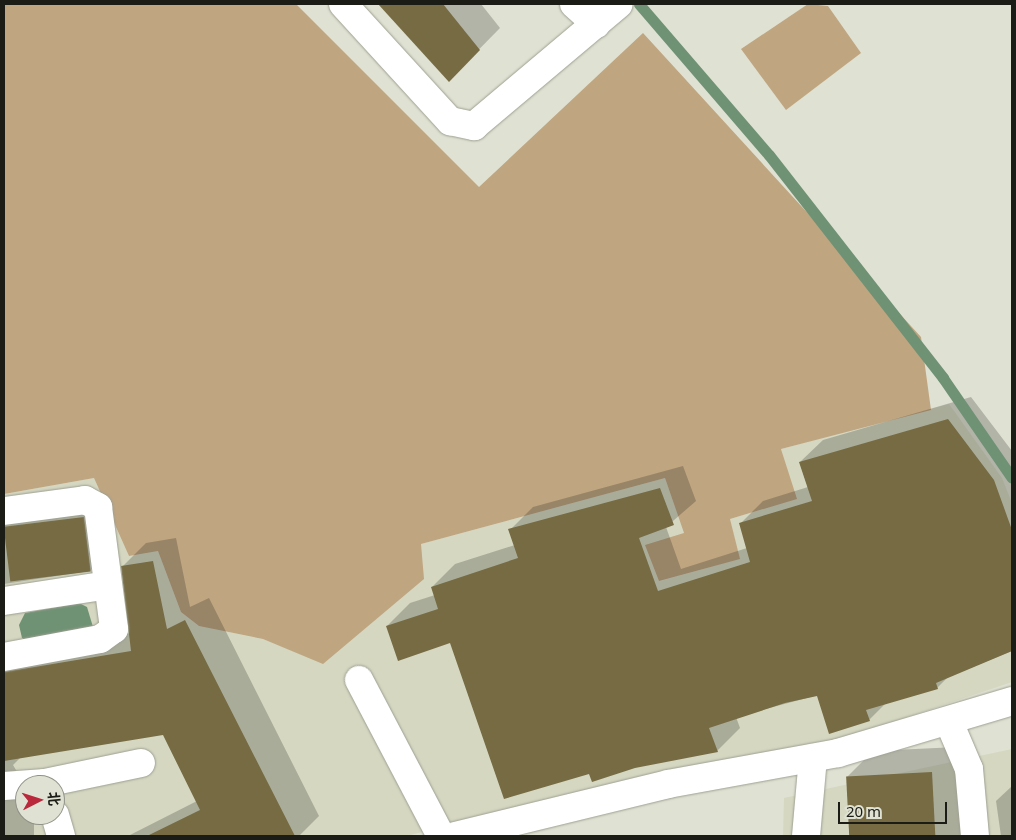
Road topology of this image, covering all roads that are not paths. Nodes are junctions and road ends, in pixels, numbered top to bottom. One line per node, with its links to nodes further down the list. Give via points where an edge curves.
1 (343, 4): 4 (street, via 450,121 474,126)
2 (574, 4): 4 (street)
3 (619, 4): 4 (street)
4 (596, 24)
5 (4, 511): 6 (street, via 85,500 98,507)
6 (108, 585): 7 (street); 8 (street, via 114,629 100,639)
7 (4, 601)
8 (4, 656)
9 (359, 680): 15 (street)
10 (1012, 701): 11 (street)
11 (949, 722): 12 (street); 18 (street, via 969,769)
12 (812, 758): 16 (street, via 668,784); 17 (street)
13 (141, 763): 14 (street)
14 (65, 780)
15 (441, 836)
16 (455, 836)
17 (806, 836)
18 (975, 836)

